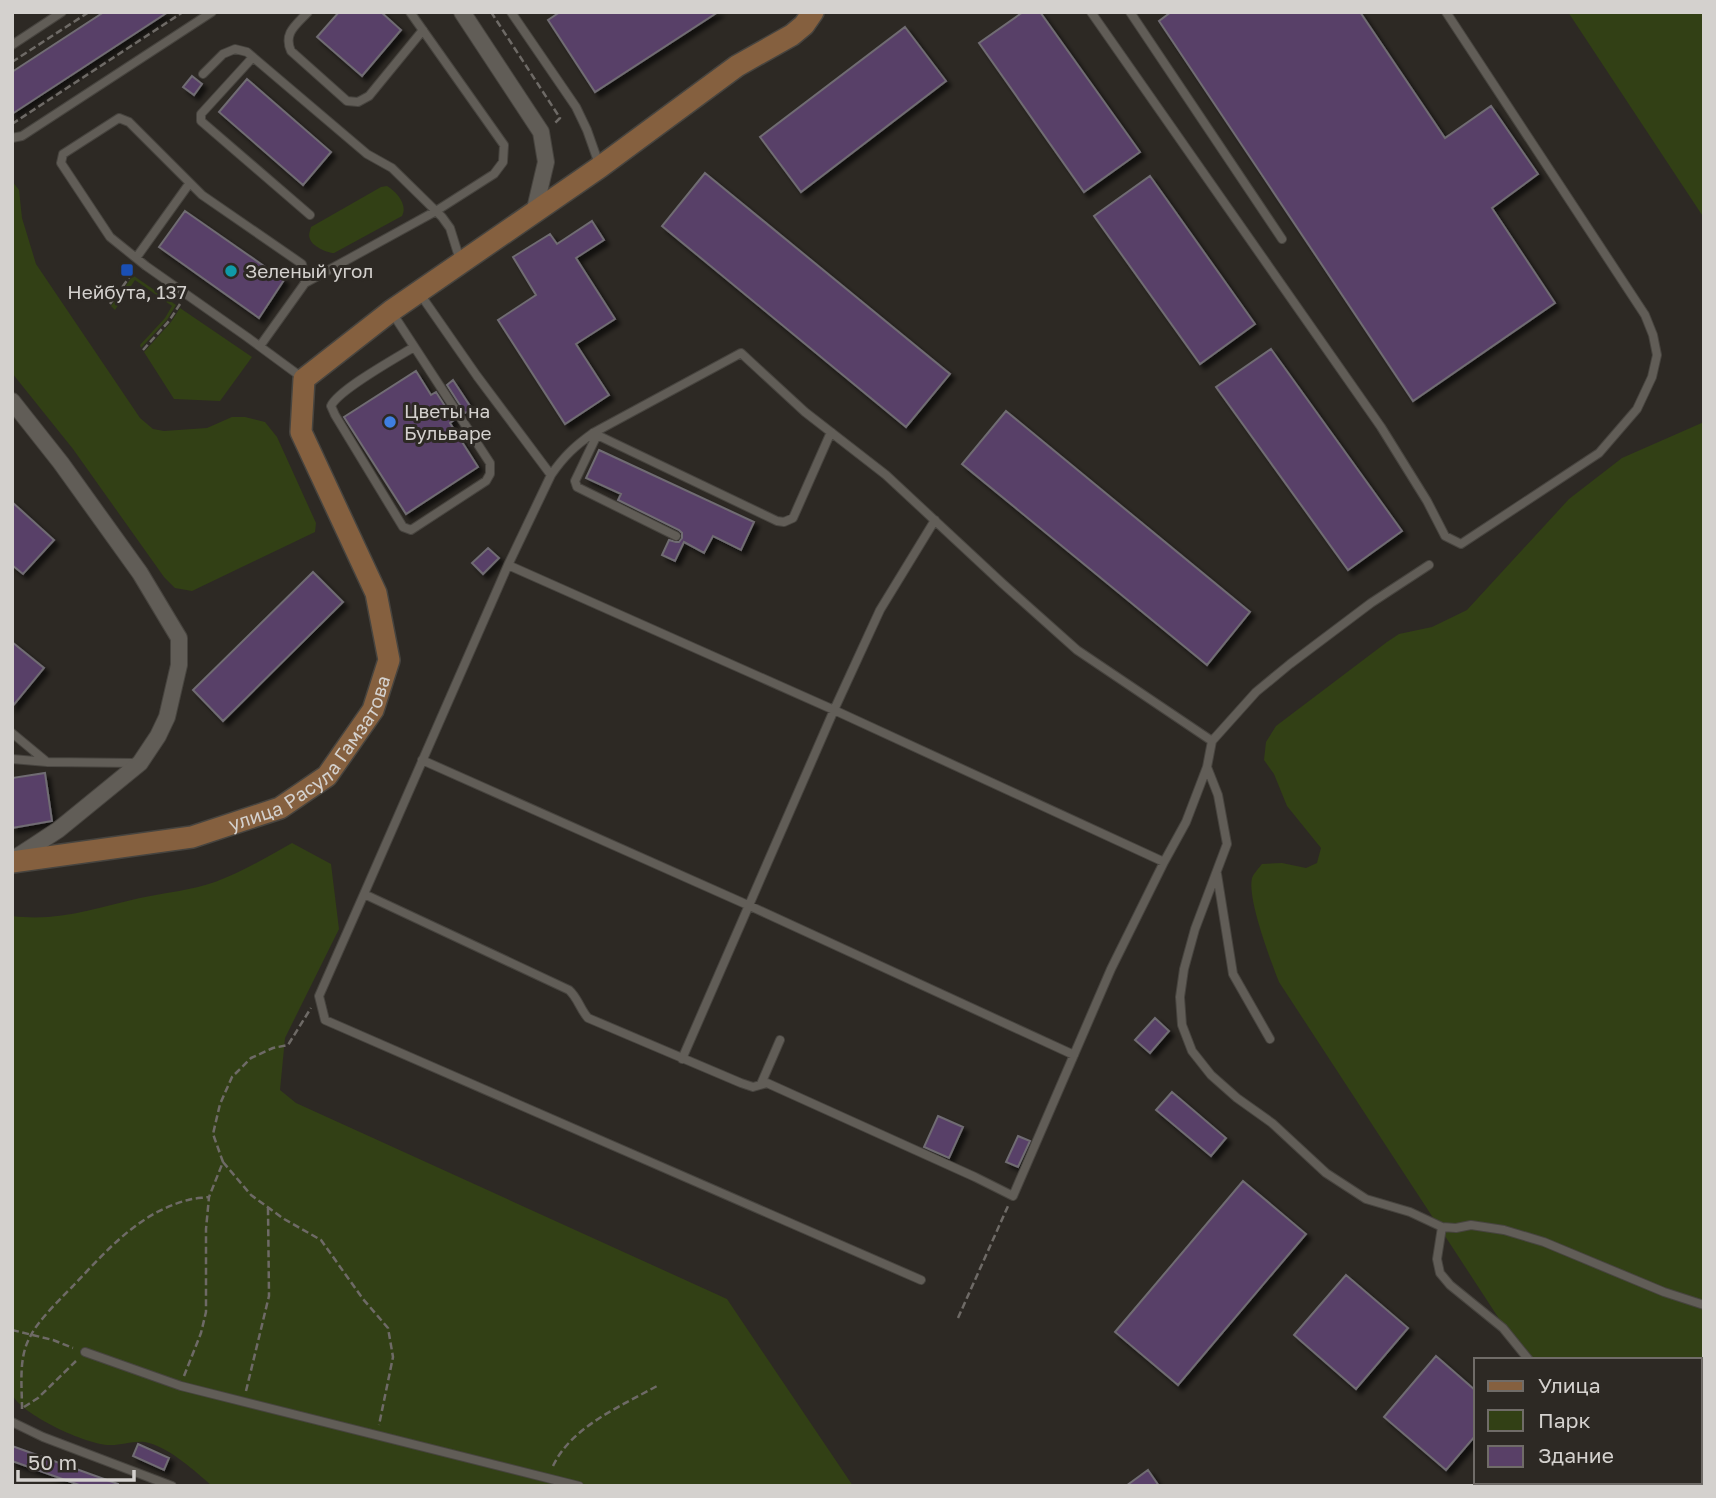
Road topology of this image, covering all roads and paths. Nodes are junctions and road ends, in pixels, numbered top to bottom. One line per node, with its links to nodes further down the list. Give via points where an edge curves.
1 (62, 12): 15 (lane)
2 (89, 12): 17 (path)
3 (184, 12): 19 (path)
4 (212, 12): 21 (lane, via 22,136)
5 (308, 12): 14 (lane, via 289,33 291,51 347,100 358,102 369,96)
6 (410, 12): 14 (lane)
7 (462, 12): 25 (street, via 541,132 546,162)
8 (491, 12): 20 (path, via 560,118)
9 (512, 12): 22 (lane, via 576,107)
10 (813, 12): 22 (main road, via 792,35 737,66)
11 (1091, 12): 13 (lane, via 1381,427 1445,536 1461,544 1598,453 1637,409 1657,355 1645,315)
12 (1130, 12): 27 (lane)
13 (1446, 12)
14 (423, 30): 24 (lane, via 504,145 503,162 494,174)
15 (12, 45)
16 (253, 57): 18 (lane, via 235,49 222,54); 24 (lane, via 367,154 393,168); 26 (lane, via 201,114 201,121)
17 (12, 62)
18 (203, 74)
19 (12, 124)
20 (549, 128)
21 (12, 138)
22 (600, 167): 25 (main road)
23 (189, 184): 28 (lane); 28 (lane, via 129,122 119,118 63,154 61,163 110,237); 31 (lane, via 302,264)
24 (436, 211): 29 (lane, via 450,228); 31 (lane)
25 (534, 213): 29 (main road)
26 (310, 215)
27 (1282, 239)
28 (136, 258): 36 (lane)
29 (460, 262): 32 (main road)
30 (138, 274): 33 (path, via 131,275)
31 (305, 283): 36 (lane)
32 (418, 291): 35 (main road); 43 (lane)
33 (110, 304)
34 (180, 304): 38 (path)
35 (391, 311): 37 (lane); 39 (main road)
36 (260, 346): 39 (lane)
37 (414, 347): 37 (lane, via 490,463 490,474 411,530 403,527 331,406 354,385)
38 (143, 350)
39 (304, 379): 56 (main road, улица Расула Гамзатова, via 301,432 376,593 389,660 373,710 327,776 280,808 192,837)
40 (12, 401): 54 (street, via 140,573 178,638 179,666 167,717)
41 (831, 432): 42 (lane, via 741,353); 42 (lane, via 793,518 784,522); 44 (lane)
42 (595, 434): 43 (lane, via 571,449); 45 (lane, via 575,481 577,487)
43 (551, 475): 46 (lane)
44 (935, 520): 48 (lane, via 880,610); 50 (lane, via 1077,650)
45 (676, 536)
46 (508, 565): 48 (lane); 52 (lane)
47 (1429, 565): 50 (lane, via 1290,664 1256,692)
48 (834, 710): 57 (lane); 60 (lane)
49 (12, 733): 53 (lane)
50 (1212, 741): 55 (lane)
51 (12, 759): 53 (lane)
52 (422, 760): 59 (lane); 60 (lane)
53 (47, 762): 54 (lane)
54 (140, 764): 56 (street)
55 (1207, 767): 57 (lane, via 1186,822); 58 (lane, via 1218,795 1227,844)
56 (12, 861)
57 (1164, 862): 64 (lane)
58 (1216, 871): 62 (lane, via 1233,974); 71 (lane, via 1195,929 1180,997 1182,1026 1192,1051 1211,1075 1326,1172 1366,1199)
59 (364, 894): 61 (lane); 65 (lane, via 569,990 588,1018)
60 (750, 906): 64 (lane); 65 (lane)
61 (319, 996): 67 (path, via 289,1045 251,1058 232,1077 213,1134); 72 (lane, via 325,1020)
62 (1270, 1039)
63 (780, 1040): 66 (lane)
64 (1074, 1055): 68 (lane)
65 (682, 1059): 66 (lane, via 740,1083)
66 (761, 1084): 68 (lane)
67 (223, 1162): 69 (path); 70 (path, via 251,1195)
68 (1013, 1196): 74 (path)
69 (209, 1197): 76 (path, via 166,1208 130,1229); 79 (path, via 206,1312)
70 (268, 1206): 81 (path, via 269,1296); 83 (path, via 321,1240 388,1328 393,1357)
71 (1442, 1227): 73 (lane, via 1504,1230); 78 (lane, via 1437,1259 1440,1273 1503,1328)
72 (921, 1280)
73 (1704, 1305)
74 (958, 1318)
75 (12, 1330): 76 (path)
76 (31, 1334): 77 (path); 77 (path, via 21,1369 22,1409)
77 (85, 1352): 79 (lane)
78 (1527, 1358)
79 (181, 1386): 81 (lane)
80 (657, 1386): 84 (path, via 574,1436)
81 (243, 1401): 83 (lane)
82 (12, 1422): 85 (lane)
83 (377, 1435): 84 (lane)
84 (548, 1478): 86 (lane)
85 (172, 1486)
86 (579, 1486)

